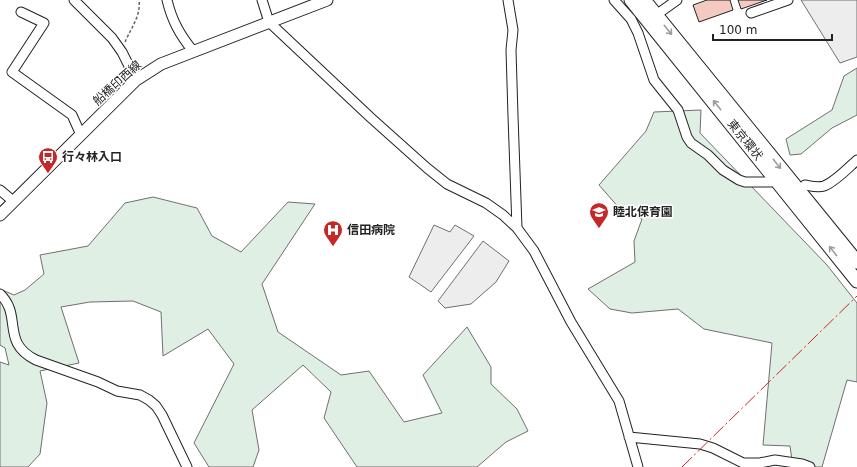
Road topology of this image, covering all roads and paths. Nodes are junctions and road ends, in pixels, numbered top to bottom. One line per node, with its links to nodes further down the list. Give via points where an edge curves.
1 (74, 0): 17 (street, via 112,38)
2 (139, 0): 17 (path, via 140,8 135,24)
3 (167, 0): 16 (street, via 180,35)
4 (262, 0): 15 (street)
5 (328, 0): 15 (main road, 船橋印西線)
6 (508, 0): 26 (street, via 513,30 511,50)
7 (614, 0): 21 (street, via 638,33 654,80 678,110 691,143 739,180)
8 (631, 0): 28 (highway, 東京環状, one-way to 8)
9 (644, 0): 14 (highway, 東京環状)
10 (677, 0): 14 (street)
11 (788, 0): 13 (street)
12 (20, 12): 19 (street, via 44,23 12,72 72,115)
13 (751, 13)
14 (656, 15): 27 (highway, 東京環状, one-way to 27)
15 (269, 22): 16 (main road, 船橋印西線); 26 (street, via 427,168 447,184 486,203)
16 (193, 51): 18 (main road, 船橋印西線, via 157,66)
17 (122, 52): 18 (street)
18 (136, 80): 19 (main road, 船橋印西線)
19 (81, 135): 24 (main road, 船橋印西線)
20 (857, 160): 22 (street, via 824,186)
21 (771, 182)
22 (805, 185)
23 (0, 190): 24 (street)
24 (13, 201): 25 (main road, 船橋印西線)
25 (0, 215)
26 (517, 228): 30 (street, via 534,251 571,322 619,400)
27 (857, 262)
28 (857, 281)
29 (0, 294): 31 (street, via 9,305 13,335 19,350 36,360 117,391 140,395 149,400 162,415)
30 (629, 437): 32 (street); 33 (street, via 700,444 743,463 775,460)
31 (186, 467)
32 (638, 467)
33 (810, 467)

